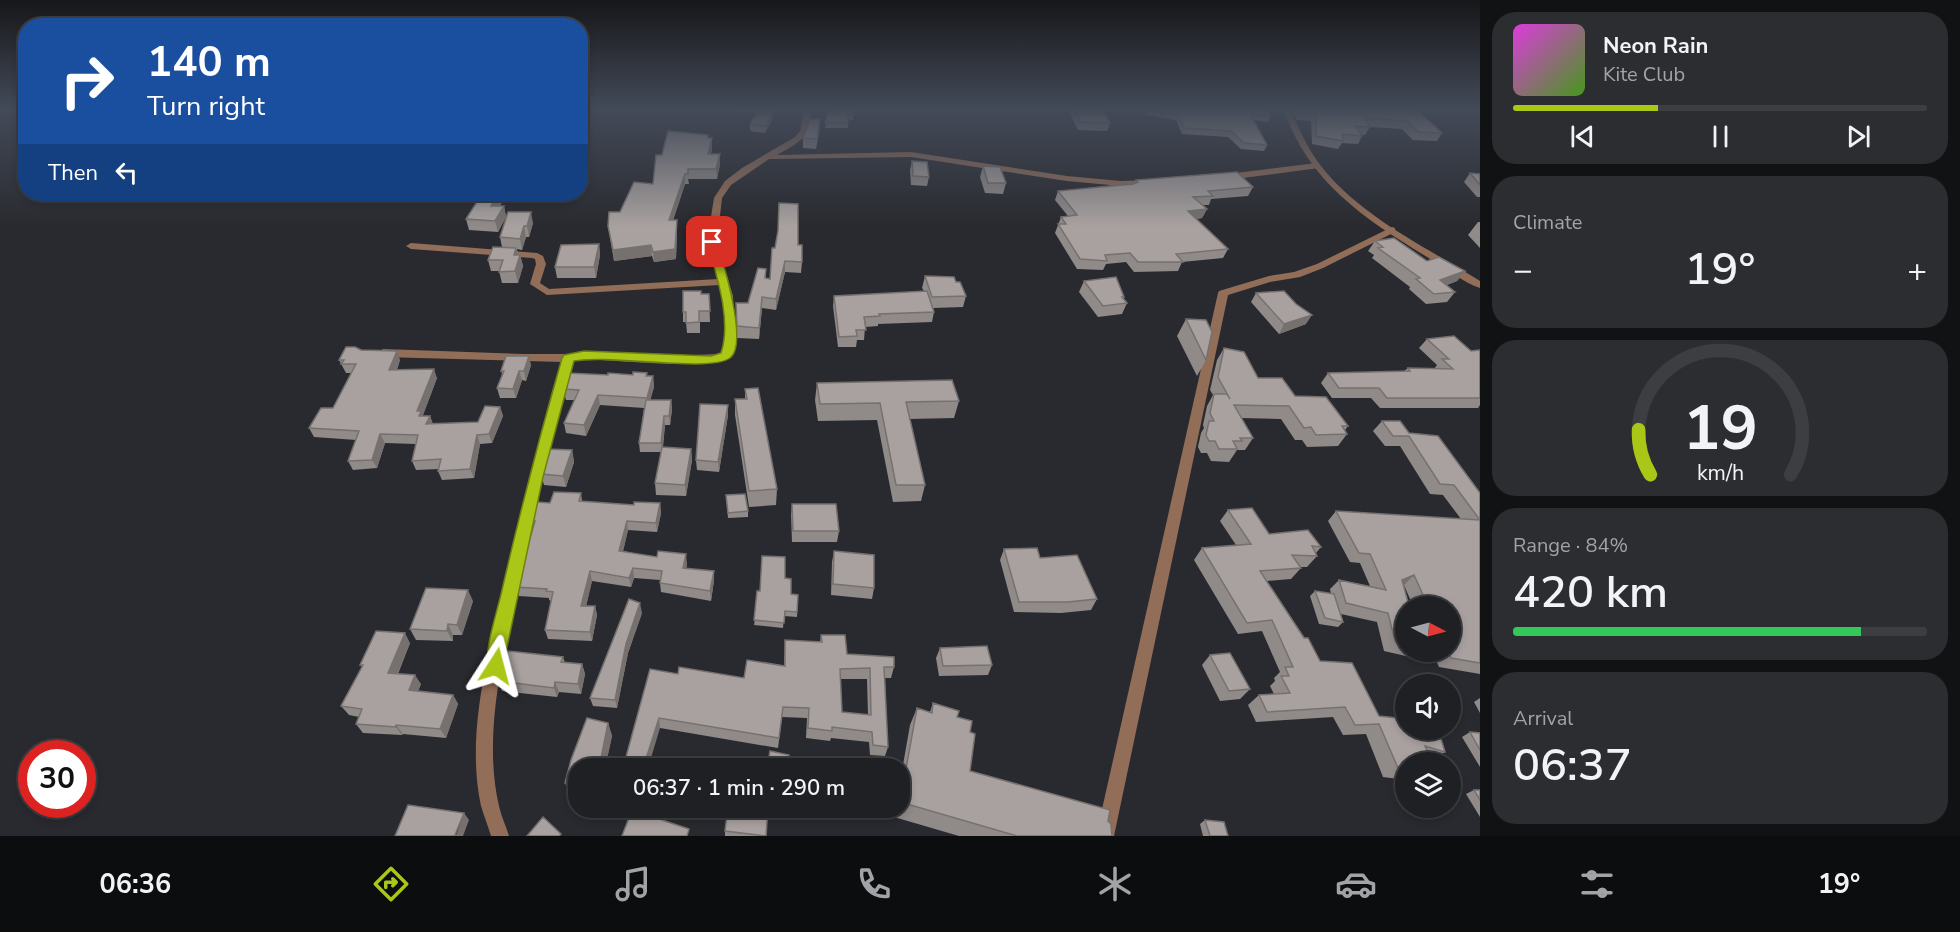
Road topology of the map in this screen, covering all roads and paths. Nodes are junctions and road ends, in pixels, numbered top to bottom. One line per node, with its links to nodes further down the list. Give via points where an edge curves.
1 (782, 149): 3 (street)
2 (1307, 149): 4 (street)
3 (769, 157): 6 (street, via 929,156 1098,183); 9 (street, via 728,183 718,198 712,242)
4 (1316, 166): 5 (street); 7 (street, via 1337,188)
5 (1215, 178)
6 (1160, 182)
7 (1392, 230): 10 (street); 14 (street, via 1304,272 1223,293)
8 (411, 246): 9 (street, via 534,255 541,264 535,284 547,292)
9 (723, 282): 12 (street, via 728,296 730,344 721,358)
10 (1480, 285)
11 (375, 353): 12 (street)
12 (569, 358): 13 (street, via 536,477 493,682 485,761 486,795)
13 (500, 836)
14 (1105, 836)

